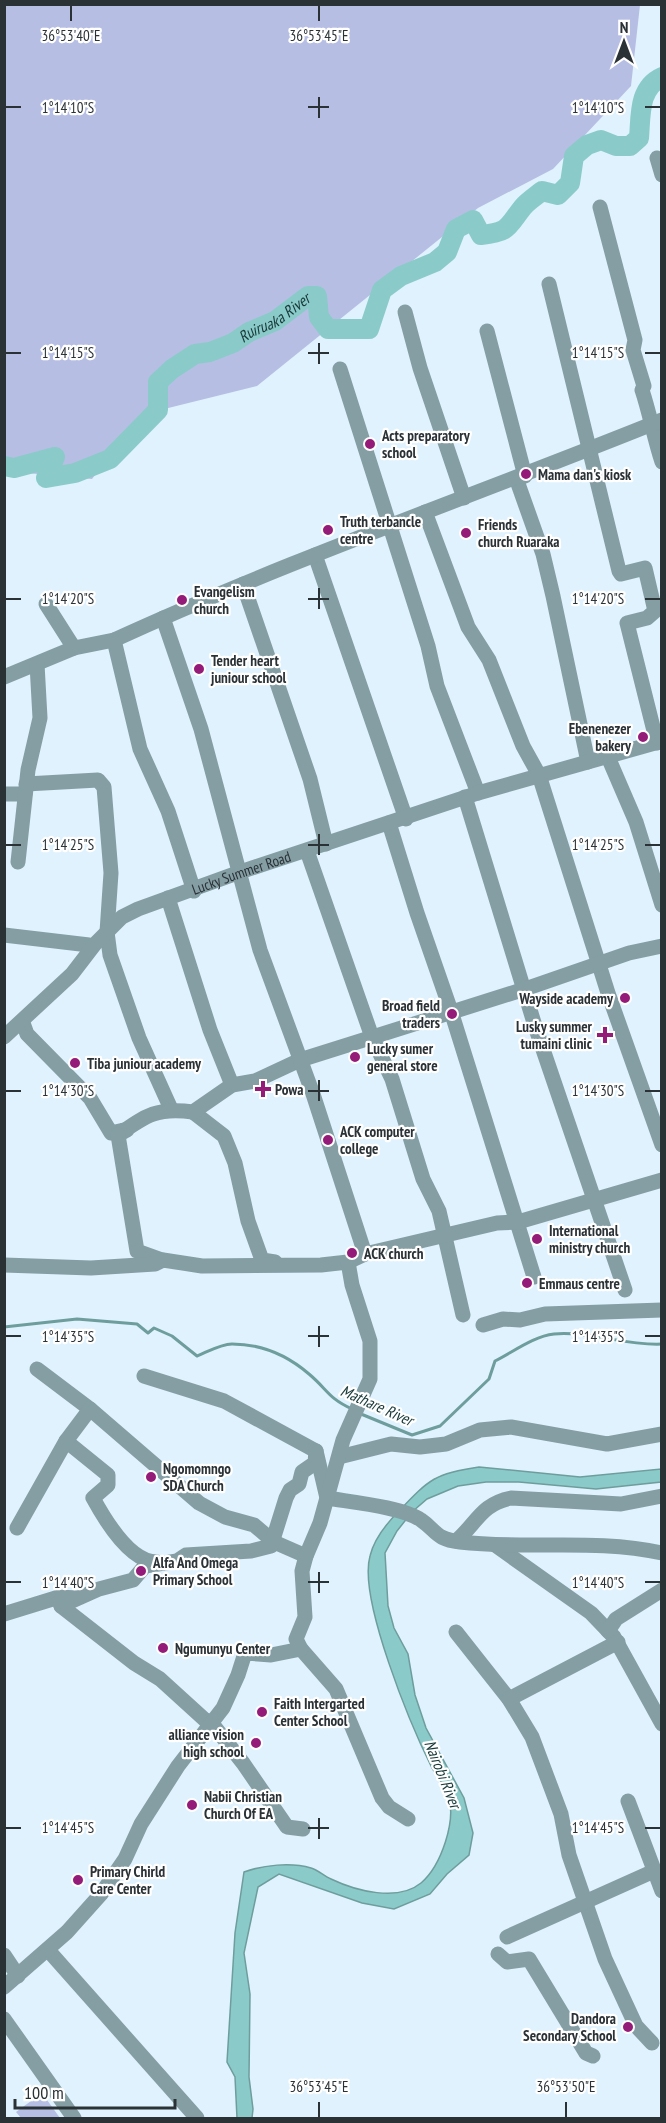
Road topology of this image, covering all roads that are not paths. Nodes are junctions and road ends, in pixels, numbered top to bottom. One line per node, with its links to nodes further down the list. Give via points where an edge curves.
1 (657, 158): 2 (street)
2 (662, 176)
3 (600, 207): 8 (street, via 635,340 633,350 642,390)
4 (549, 284): 9 (street)
5 (405, 312): 12 (street)
6 (487, 331): 11 (street)
7 (340, 369): 14 (street)
8 (658, 422): 9 (street); 10 (street, via 653,433)
9 (590, 449): 11 (street); 23 (street, via 619,571 645,568 655,611 647,618 627,623)
10 (662, 462)
11 (521, 477): 12 (street); 25 (street, via 548,575)
12 (464, 498): 13 (street)
13 (425, 512): 14 (street); 26 (street, via 468,627 489,660)
14 (389, 526): 15 (street); 29 (street)
15 (315, 555): 16 (street); 30 (street)
16 (243, 584): 18 (street); 32 (street, via 310,779)
17 (46, 604): 20 (street)
18 (163, 618): 19 (street); 36 (street, via 201,729)
19 (114, 640): 20 (street); 37 (street, via 140,748 168,811)
20 (74, 648): 21 (street)
21 (37, 664): 22 (street); 27 (street, via 40,718)
22 (4, 676)
23 (659, 742): 24 (street, Lucky Summer Road)
24 (608, 757): 25 (street, Lucky Summer Road); 34 (street)
25 (588, 762): 26 (street, Lucky Summer Road)
26 (539, 775): 29 (street, Lucky Summer Road); 44 (street)
27 (26, 789): 28 (street); 35 (street); 40 (street, via 98,780 104,787 111,873)
28 (4, 794)
29 (472, 795): 30 (street, Lucky Summer Road); 45 (street)
30 (406, 819): 31 (street, Lucky Summer Road)
31 (389, 823): 32 (street, Lucky Summer Road); 46 (street)
32 (326, 844): 33 (street, Lucky Summer Road)
33 (307, 851): 36 (street, Lucky Summer Road); 49 (street)
34 (655, 859): 39 (street)
35 (18, 862)
36 (240, 872): 37 (street, Lucky Summer Road); 50 (street, via 260,950)
37 (194, 891): 38 (street, Lucky Summer Road)
38 (168, 898): 40 (street, Lucky Summer Road, via 122,917); 51 (street, via 210,1030)
39 (662, 905)
40 (107, 932): 47 (street, Lucky Summer Road); 52 (street, via 110,955 139,1038)
41 (4, 935): 42 (street)
42 (89, 945)
43 (662, 946): 44 (street)
44 (600, 964): 45 (street); 55 (street)
45 (525, 989): 46 (street); 57 (street)
46 (451, 1011): 49 (street); 58 (street)
47 (23, 1023): 48 (street, Lucky Summer Road); 54 (street, via 27,1034 90,1098 111,1133)
48 (4, 1037)
49 (372, 1037): 50 (street); 59 (street, via 392,1079)
50 (300, 1060): 51 (street, via 255,1081); 60 (street)
51 (232, 1085): 53 (street)
52 (171, 1109): 53 (street); 54 (street, via 145,1115)
53 (193, 1112): 64 (street, via 224,1136 262,1260)
54 (121, 1132): 61 (street, via 137,1251)
55 (662, 1145)
56 (662, 1180): 57 (street)
57 (595, 1200): 58 (street); 66 (street)
58 (519, 1222): 59 (street); 65 (street)
59 (445, 1235): 60 (street); 68 (street)
60 (365, 1254): 62 (street)
61 (163, 1260): 63 (street, via 155,1264 91,1268); 64 (street, via 202,1266)
62 (348, 1262): 64 (street); 76 (street, via 370,1341 370,1379)
63 (4, 1265)
64 (289, 1265)
65 (534, 1277)
66 (625, 1290)
67 (662, 1310): 69 (street, via 545,1314)
68 (463, 1315)
69 (483, 1325)
70 (37, 1369): 72 (street)
71 (144, 1376): 75 (street, via 224,1401)
72 (90, 1409): 74 (street); 81 (street, via 199,1503 225,1517 254,1525)
73 (662, 1434): 76 (street, via 607,1444 511,1427 480,1430 446,1444 391,1444)
74 (66, 1441): 79 (street); 85 (street, via 108,1475 108,1485 93,1498 112,1531 144,1561)
75 (316, 1451): 78 (street); 81 (street, via 315,1463 302,1472 299,1484 290,1490)
76 (339, 1456): 78 (street)
77 (662, 1496): 80 (street, via 621,1504 511,1498 496,1501)
78 (327, 1498): 80 (street, via 420,1519 434,1534); 84 (street)
79 (17, 1528)
80 (456, 1541): 82 (street)
81 (274, 1542): 84 (street); 85 (street, via 251,1551 186,1555 177,1562)
82 (495, 1545): 83 (street, via 617,1545); 90 (street, via 591,1613)
83 (662, 1553)
84 (306, 1556): 91 (street, via 302,1571 305,1617 296,1639)
85 (166, 1562): 87 (street, via 145,1566 133,1580)
86 (662, 1590): 90 (street, via 616,1619)
87 (60, 1601): 88 (street); 93 (street, via 134,1663 160,1679 215,1729)
88 (4, 1614)
89 (456, 1632): 92 (street)
90 (613, 1636): 92 (street); 94 (street)
91 (301, 1649): 93 (street, via 270,1655 245,1653 223,1708); 96 (street, via 336,1689 382,1798)
92 (509, 1699): 100 (street, via 542,1762)
93 (210, 1722): 97 (street, via 287,1827); 102 (street, via 141,1824 125,1859 101,1894)
94 (662, 1724)
95 (627, 1801): 98 (street)
96 (408, 1819)
97 (303, 1829)
98 (654, 1871): 99 (street); 100 (street)
99 (662, 1890)
100 (586, 1900): 101 (street); 108 (street, via 617,1987 636,2026)
101 (507, 1937)
102 (48, 1950): 105 (street); 111 (street)
103 (498, 1954): 109 (street, via 507,1962 529,1959 586,2053)
104 (4, 1955): 105 (street)
105 (18, 1976): 106 (street)
106 (4, 1987)
107 (4, 2019): 110 (street)
108 (652, 2043)
109 (593, 2056)
110 (74, 2118)
111 (197, 2118)

